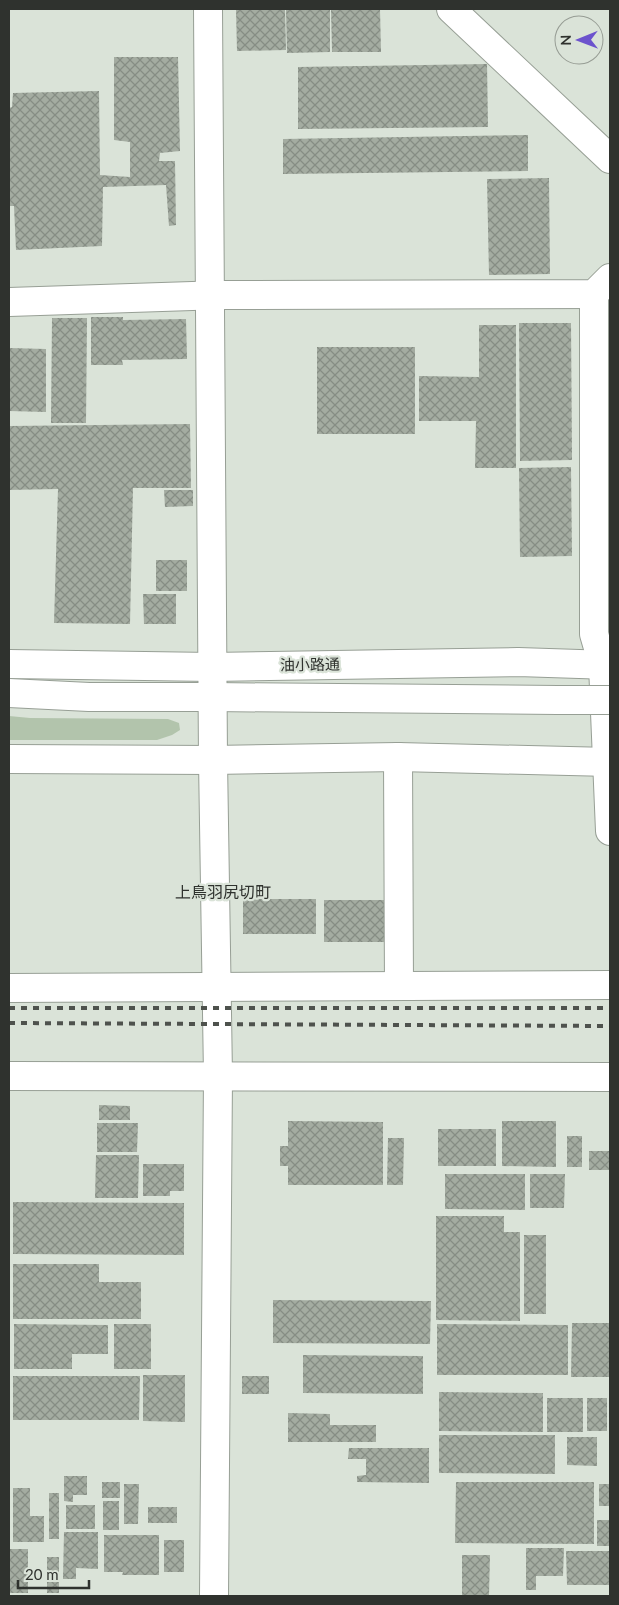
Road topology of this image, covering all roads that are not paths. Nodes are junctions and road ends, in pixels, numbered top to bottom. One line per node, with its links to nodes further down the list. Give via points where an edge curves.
1 (208, 9): 5 (main road)
2 (451, 9): 3 (main road)
3 (610, 159)
4 (602, 286): 5 (main road); 8 (main road, via 594,634)
5 (210, 295): 6 (main road); 9 (main road)
6 (9, 302)
7 (9, 664): 9 (main road, 油小路通)
8 (607, 665): 9 (main road, 油小路通, via 518,662); 16 (main road)
9 (212, 666): 11 (main road)
10 (9, 694): 11 (main road, via 89,698)
11 (212, 697): 12 (main road, bridge); 15 (main road)
12 (610, 700)
13 (398, 757): 15 (main road); 16 (main road); 19 (main road)
14 (9, 759): 15 (main road)
15 (213, 760): 20 (main road)
16 (609, 762): 17 (main road)
17 (610, 831)
18 (610, 985): 19 (main road)
19 (399, 986): 20 (main road)
20 (217, 987): 21 (main road); 23 (main road)
21 (9, 988)
22 (9, 1076): 23 (main road)
23 (218, 1076): 24 (main road); 25 (main road)
24 (610, 1077)
25 (214, 1596)

